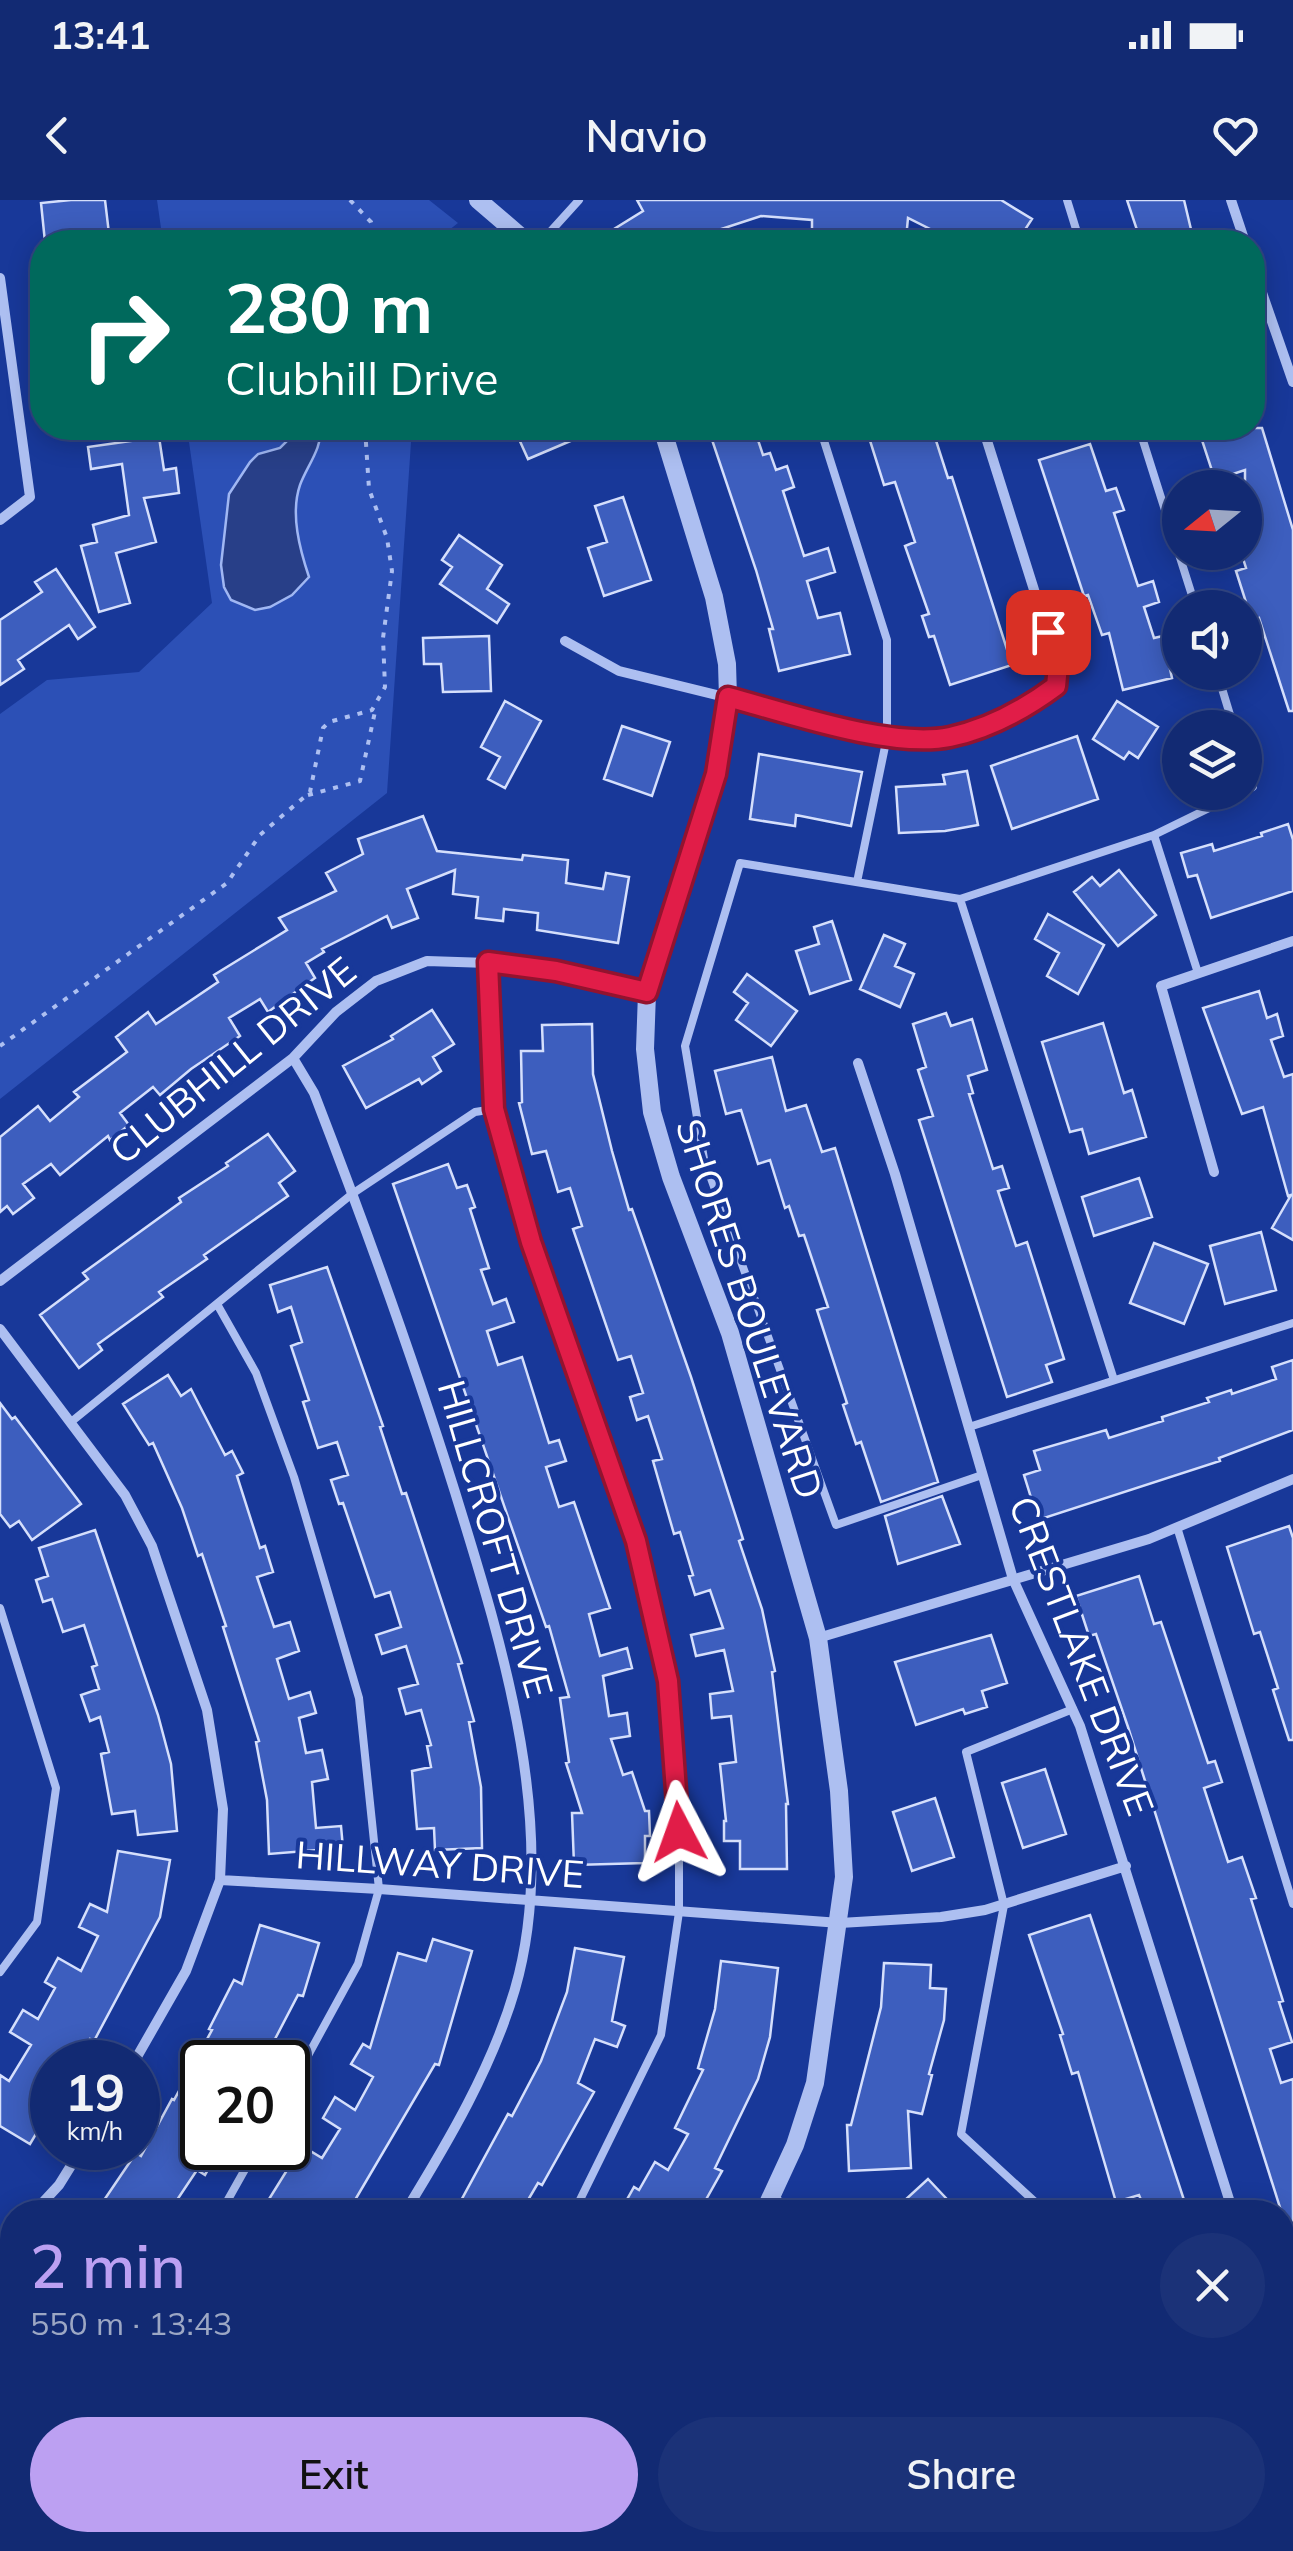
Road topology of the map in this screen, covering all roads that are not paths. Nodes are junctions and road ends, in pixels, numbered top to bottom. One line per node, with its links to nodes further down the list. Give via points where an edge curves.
1 (478, 200): 5 (street)
2 (579, 200): 6 (lane)
3 (1066, 200): 7 (lane)
4 (1230, 200): 8 (street)
5 (513, 230)
6 (552, 230)
7 (1076, 230)
8 (1241, 230)
9 (0, 278): 11 (street)
10 (1265, 301): 12 (street)
11 (6, 372): 17 (street, via 30,497)
12 (1293, 382)
13 (666, 440): 20 (street, SHORES BOULEVARD, via 714,597)
14 (824, 440): 21 (lane, via 887,640)
15 (988, 440): 21 (street, via 1058,666 1056,686 1024,710 949,737)
16 (1143, 440): 18 (lane)
17 (0, 520)
18 (1190, 590)
19 (565, 641): 20 (street, via 619,671)
20 (728, 697): 21 (street); 29 (street, SHORES BOULEVARD, via 716,774)
21 (887, 737): 24 (lane)
22 (1206, 810): 23 (lane)
23 (1154, 835): 25 (lane); 28 (lane)
24 (857, 882): 25 (lane); 42 (lane, via 740,863 685,1046 704,1159 836,1525)
25 (960, 900): 39 (lane)
26 (1293, 940): 28 (street)
27 (488, 962): 29 (street, CLUBHILL DRIVE); 30 (street, CLUBHILL DRIVE, via 427,961 376,981); 32 (lane)
28 (1198, 972): 33 (street, via 1162,986)
29 (647, 992): 47 (street, SHORES BOULEVARD, via 652,1112 730,1332)
30 (293, 1058): 34 (street, HILLCROFT DRIVE, via 314,1093); 35 (street, CLUBHILL DRIVE)
31 (858, 1063): 41 (street, CRESTLAKE DRIVE)
32 (494, 1109): 34 (lane, via 475,1112); 55 (lane, via 531,1242 636,1541 668,1681)
33 (1214, 1172)
34 (352, 1194): 36 (lane); 52 (street, HILLCROFT DRIVE, via 500,1635 528,1806)
35 (0, 1281)
36 (216, 1304): 40 (lane); 51 (lane, via 256,1373 294,1477 359,1698)
37 (1293, 1323): 39 (lane)
38 (0, 1330): 40 (street)
39 (1114, 1380): 41 (lane)
40 (71, 1422): 50 (street, via 125,1495 152,1546 201,1693 223,1809)
41 (969, 1427): 42 (street, CRESTLAKE DRIVE)
42 (982, 1475): 45 (street, CRESTLAKE DRIVE)
43 (1293, 1480): 44 (street)
44 (1177, 1528): 45 (street); 53 (lane)
45 (1013, 1580): 47 (street); 48 (street, CRESTLAKE DRIVE)
46 (0, 1608): 57 (lane, via 56,1788 38,1922)
47 (818, 1638): 56 (street, SHORES BOULEVARD, via 839,1791)
48 (1072, 1710): 49 (street, CRESTLAKE DRIVE); 54 (lane, via 966,1752)
49 (1126, 1866): 54 (street, HILLWAY DRIVE); 68 (street, CRESTLAKE DRIVE)
50 (220, 1880): 51 (street, HILLWAY DRIVE); 58 (street, via 186,1971)
51 (380, 1888): 52 (street, HILLWAY DRIVE); 59 (lane, via 358,1964)
52 (530, 1902): 55 (street, HILLWAY DRIVE); 64 (street, HILLCROFT DRIVE, via 500,2032)
53 (1293, 1904)
54 (1004, 1905): 56 (street, HILLWAY DRIVE, via 941,1917); 67 (lane, via 961,2134)
55 (678, 1912): 56 (street, HILLWAY DRIVE); 65 (lane, via 660,2036)
56 (840, 1923): 66 (street, SHORES BOULEVARD, via 815,2082)
57 (0, 1972)
58 (147, 2040)
59 (310, 2052)
60 (69, 2170): 62 (street)
61 (245, 2170): 63 (lane)
62 (46, 2200)
63 (228, 2200)
64 (413, 2200)
65 (580, 2200)
66 (771, 2200)
67 (1033, 2200)
68 (1229, 2200)

